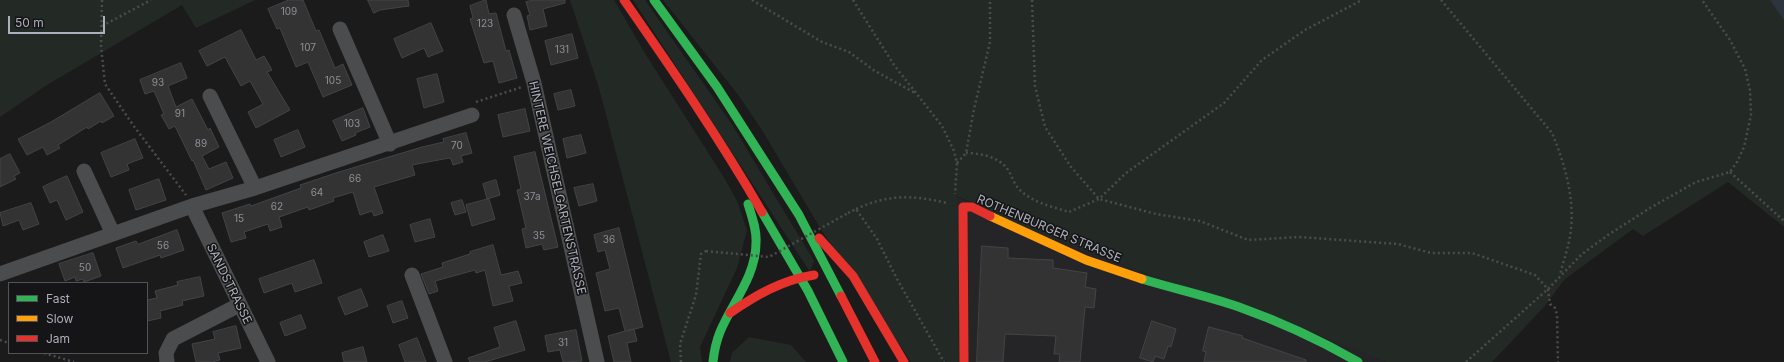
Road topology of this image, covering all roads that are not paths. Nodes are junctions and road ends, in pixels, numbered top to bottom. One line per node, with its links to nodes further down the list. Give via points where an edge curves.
1 (624, 0): 9 (main road)
2 (654, 0): 12 (main road, via 717,87)
3 (514, 15): 23 (street, HINTERE WEICHSELGARTENSTRASSE, via 534,83)
4 (340, 29): 7 (street)
5 (210, 96): 10 (street)
6 (472, 115): 7 (street)
7 (390, 144): 10 (street)
8 (84, 171): 13 (street)
9 (740, 174): 17 (main road); 19 (main road, via 756,233 756,249 749,275)
10 (255, 188): 11 (street)
11 (192, 206): 13 (street); 18 (street, SANDSTRASSE)
12 (799, 215): 15 (main road); 27 (main road, via 853,276)
13 (113, 234): 14 (street)
14 (0, 274)
15 (829, 274): 17 (main road); 26 (main road)
16 (412, 275): 22 (street)
17 (799, 277): 19 (main road, via 748,300); 25 (main road)
18 (239, 305): 20 (street, via 173,339 166,353); 21 (street, SANDSTRASSE)
19 (730, 312): 24 (main road, via 716,340)
20 (167, 362)
21 (268, 362)
22 (445, 362)
23 (597, 362)
24 (712, 362)
25 (843, 362)
26 (875, 362)
27 (904, 362)
28 (964, 362): 29 (main road, ROTHENBURGER STRASSE, via 963,208 972,207 1052,246 1118,272 1266,316 1315,338)
29 (1358, 362)

